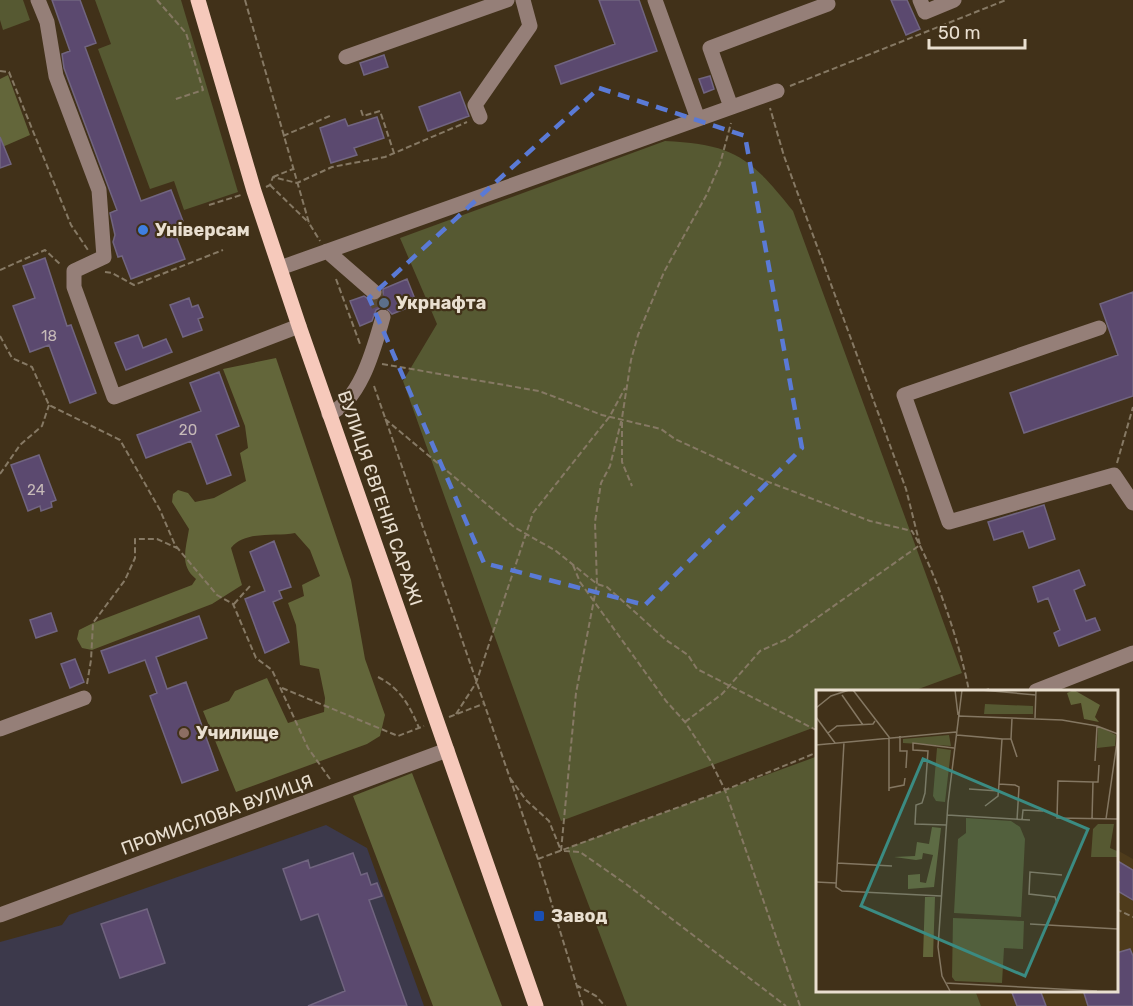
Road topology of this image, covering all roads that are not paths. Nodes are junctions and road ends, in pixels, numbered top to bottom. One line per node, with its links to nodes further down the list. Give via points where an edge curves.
1 (38, 0): 18 (street, via 47,22 56,76 99,190 104,256 74,272 74,287 114,398)
2 (198, 0): 15 (main road, ВУЛИЦЯ ЄВГЕНІЯ САРАЖІ)
3 (507, 0): 9 (street)
4 (523, 0): 12 (street, via 530,26 475,105)
5 (655, 0): 13 (street)
6 (954, 0): 8 (street)
7 (828, 4): 11 (street, via 710,48)
8 (922, 6)
9 (345, 57)
10 (772, 93): 11 (street)
11 (733, 107): 13 (street)
12 (480, 117)
13 (698, 119): 14 (street)
14 (327, 251): 15 (street); 16 (street)
15 (280, 268): 18 (main road, ВУЛИЦЯ ЄВГЕНІЯ САРАЖІ)
16 (374, 292)
17 (383, 317): 20 (street, via 368,367 341,409)
18 (299, 326): 20 (main road, ВУЛИЦЯ ЄВГЕНІЯ САРАЖІ)
19 (1099, 328): 21 (street, via 904,394 949,522 1114,475)
20 (329, 414): 26 (main road, ВУЛИЦЯ ЄВГЕНІЯ САРАЖІ)
21 (1133, 503)
22 (1133, 653): 23 (street)
23 (1039, 690)
24 (84, 698): 25 (street)
25 (0, 729)
26 (447, 750): 27 (street, ПРОМИСЛОВА ВУЛИЦЯ); 28 (main road, ВУЛИЦЯ ЄВГЕНІЯ САРАЖІ)
27 (0, 915)
28 (536, 1006)

